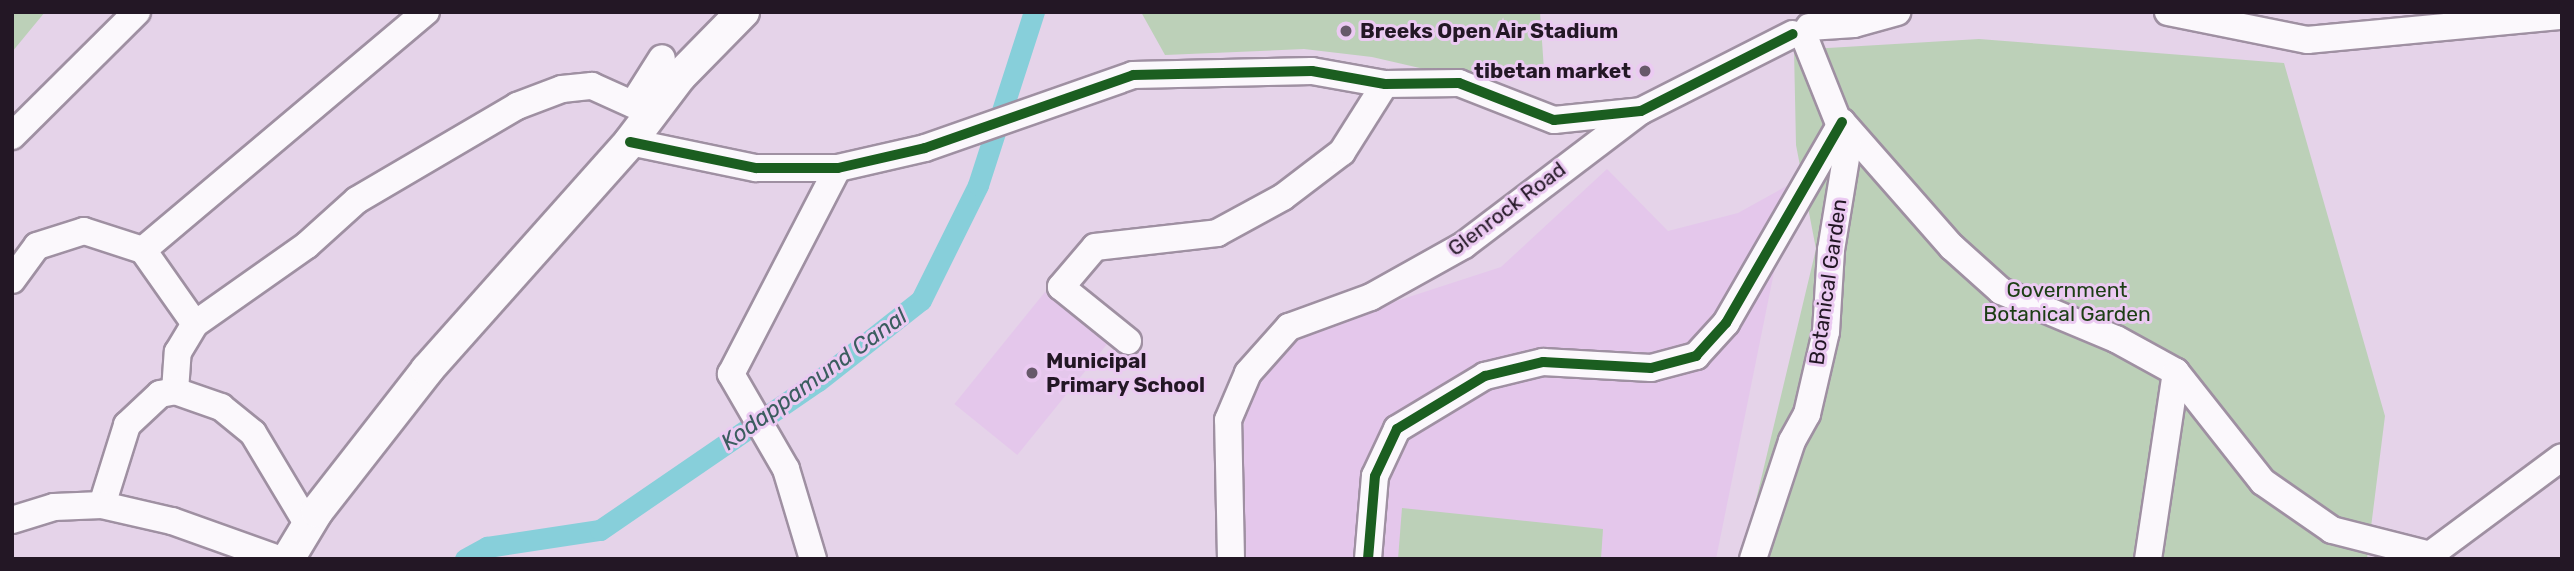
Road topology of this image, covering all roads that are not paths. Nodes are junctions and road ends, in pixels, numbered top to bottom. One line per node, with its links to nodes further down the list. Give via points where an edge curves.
1 (137, 12): 13 (street)
2 (426, 12): 16 (street)
3 (743, 12): 10 (main road)
4 (1897, 12): 7 (street, via 1854,24)
5 (2168, 12): 6 (street, via 2307,40)
6 (2562, 16)
7 (1798, 26): 11 (street); 12 (street, Botanical Garden)
8 (662, 58): 10 (street)
9 (1385, 84): 11 (street, via 1459,83 1554,120); 15 (street, via 1312,71 1133,75 925,148); 19 (street, via 1342,152 1283,197 1217,233 1095,247 1061,287)
10 (643, 108): 14 (main road); 18 (street, via 592,86 562,89 517,106 357,201 307,245)
11 (1641, 111): 29 (street, Glenrock Road, via 1464,245 1371,297 1289,327 1248,373 1228,420)
12 (1842, 122): 20 (street, Botanical Garden, via 1952,247 2001,291 2116,339); 30 (street, via 1727,323 1696,356 1651,368 1543,362 1485,376 1397,429 1375,476); 31 (street, Botanical Garden, via 1848,146 1831,250 1826,331 1807,414 1791,441)
13 (12, 136)
14 (630, 142): 15 (street, via 756,168); 25 (main road, via 428,370)
15 (838, 169): 28 (street, via 731,374 786,469)
16 (143, 250): 17 (street, via 84,231 37,246); 18 (street)
17 (12, 280)
18 (195, 324): 21 (street, via 178,352)
19 (1128, 341)
20 (2176, 372): 22 (street, via 2263,482 2332,530 2430,555); 32 (street)
21 (175, 390): 23 (street, via 160,394 127,425); 25 (street, via 221,407 253,433)
22 (2562, 457)
23 (102, 506): 24 (street, via 54,507); 26 (street, via 172,521)
24 (12, 520)
25 (308, 525): 27 (main road)
26 (278, 559)
27 (288, 559)
28 (813, 559)
29 (1231, 559)
30 (1368, 559)
31 (1753, 559)
32 (2148, 559)

